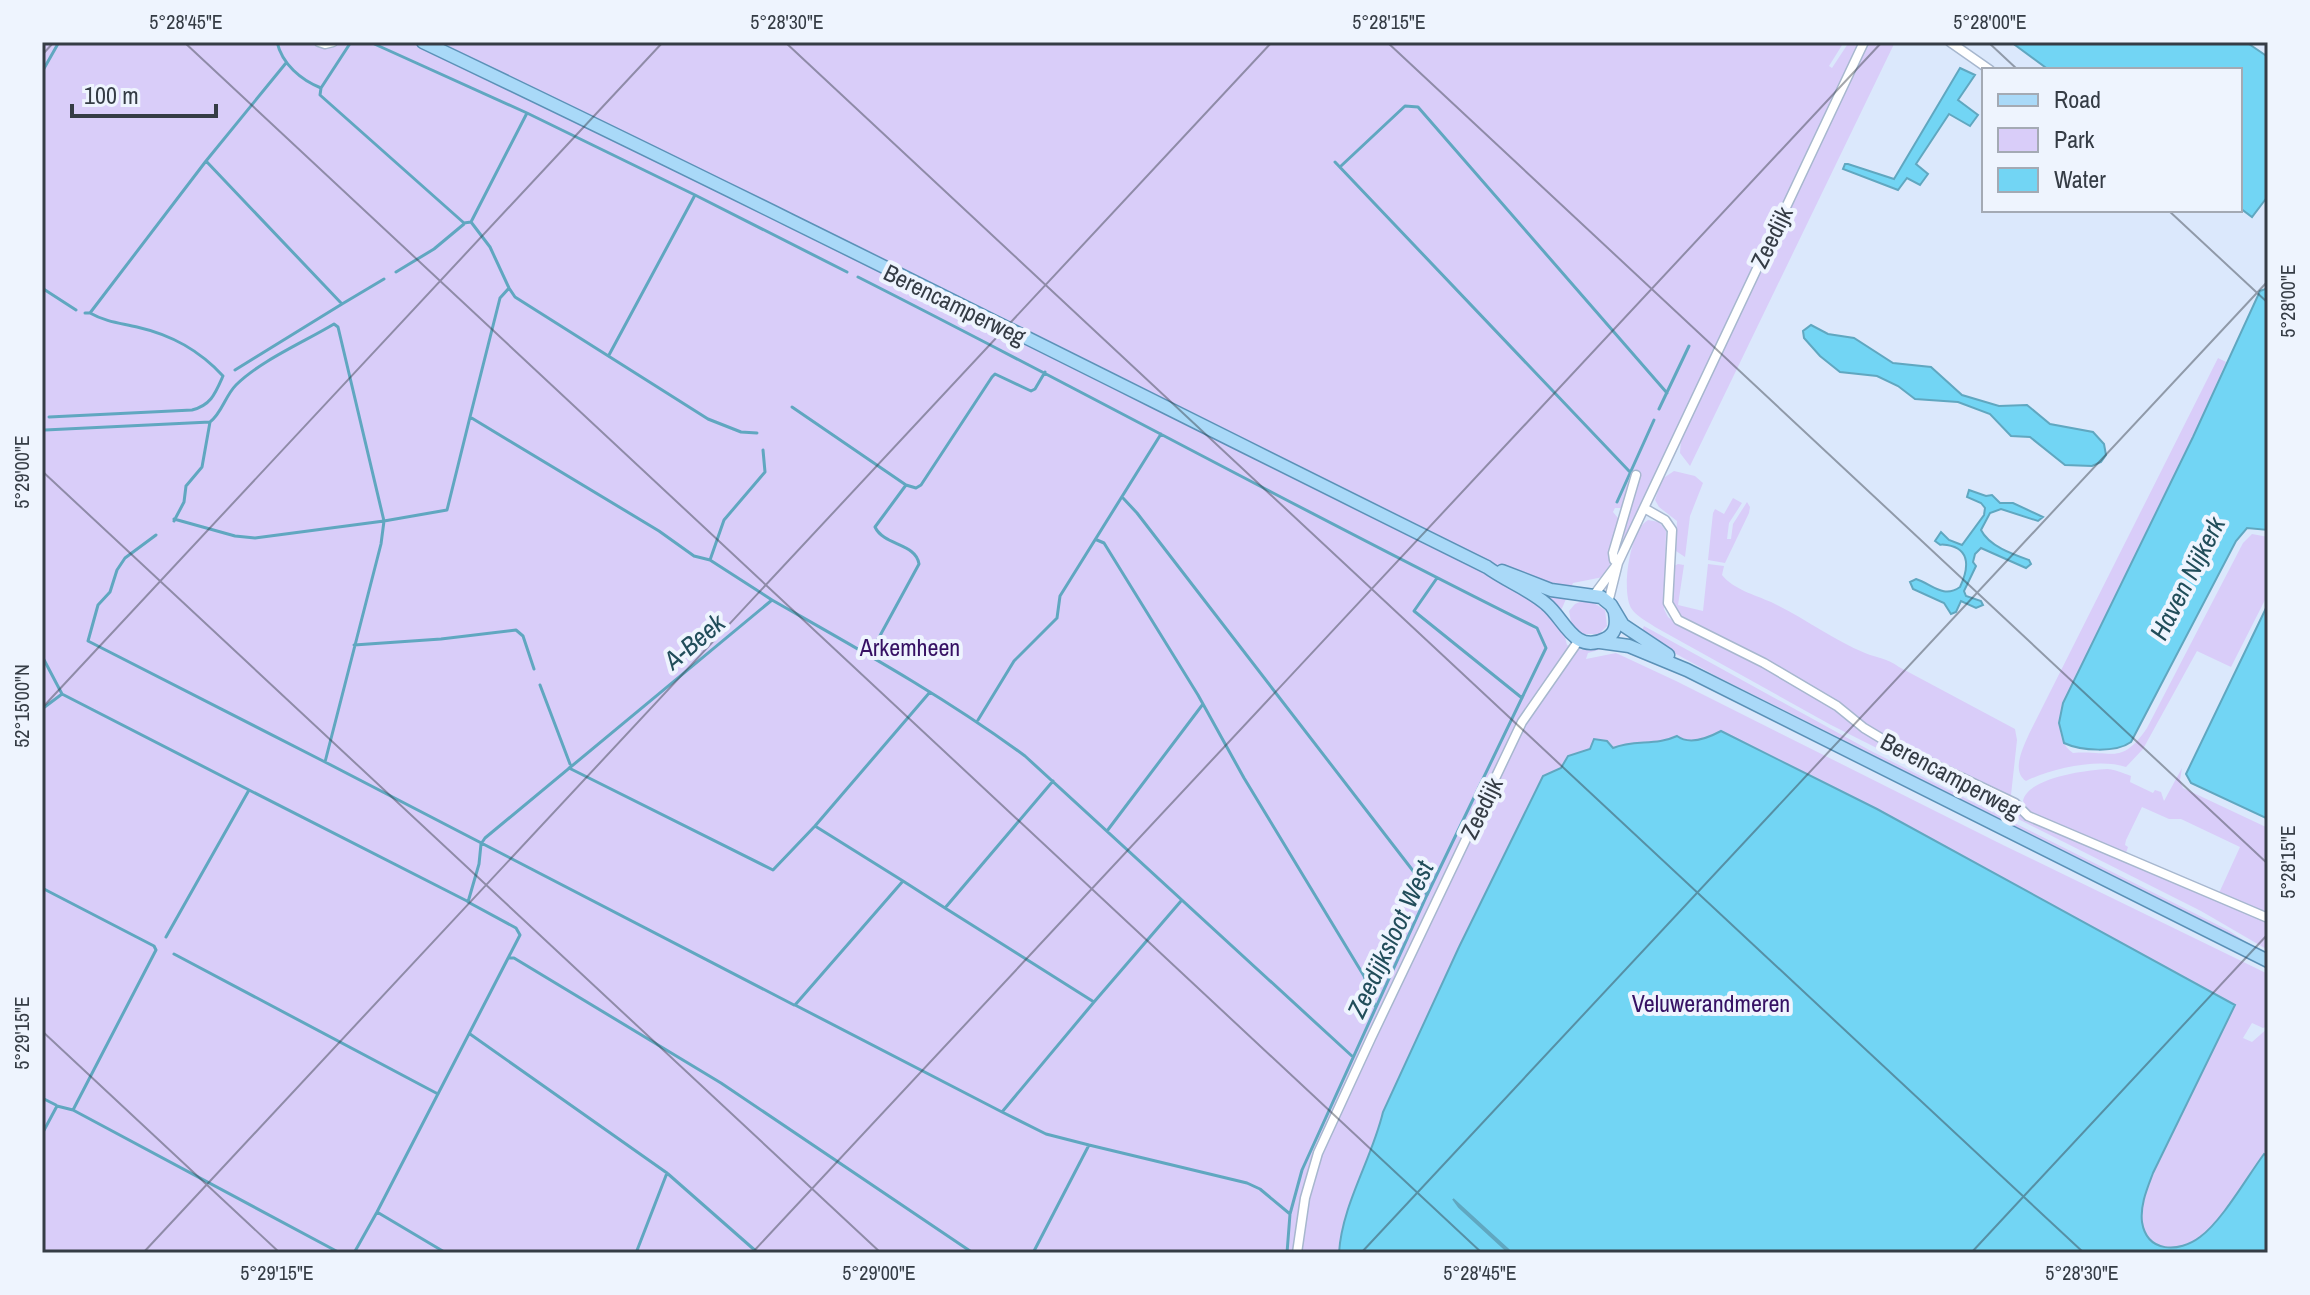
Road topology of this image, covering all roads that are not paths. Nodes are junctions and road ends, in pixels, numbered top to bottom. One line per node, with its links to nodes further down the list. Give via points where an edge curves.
1 (319, 42): 2 (street)
2 (333, 42)
3 (423, 42): 10 (main road, Berencamperweg)
4 (1864, 42): 8 (street, Zeedijk)
5 (1950, 42): 6 (street)
6 (1987, 68)
7 (1636, 475): 9 (street, Zeedijk, via 1613,553)
8 (1644, 508): 9 (street, Zeedijk); 17 (street, Berencamperweg, via 1672,530 1668,603 1678,620 1764,663 1889,743 2015,803 2028,816)
9 (1618, 563): 11 (street, Zeedijk); 12 (street, Zeedijk)
10 (1487, 567): 11 (main road, Berencamperweg, via 1551,590); 13 (main road, Berencamperweg, via 1546,603)
11 (1588, 594): 12 (main road); 13 (main road, via 1570,597 1562,605)
12 (1612, 608): 15 (main road, via 1615,631); 16 (main road, Berencamperweg, via 1623,625)
13 (1561, 621): 14 (main road)
14 (1579, 640): 15 (main road); 19 (street, Zeedijk, via 1522,722 1318,1153)
15 (1600, 642): 16 (main road, Berencamperweg, via 1629,646)
16 (1687, 670): 18 (main road, Berencamperweg)
17 (2268, 918)
18 (2268, 961)
19 (1297, 1253)

